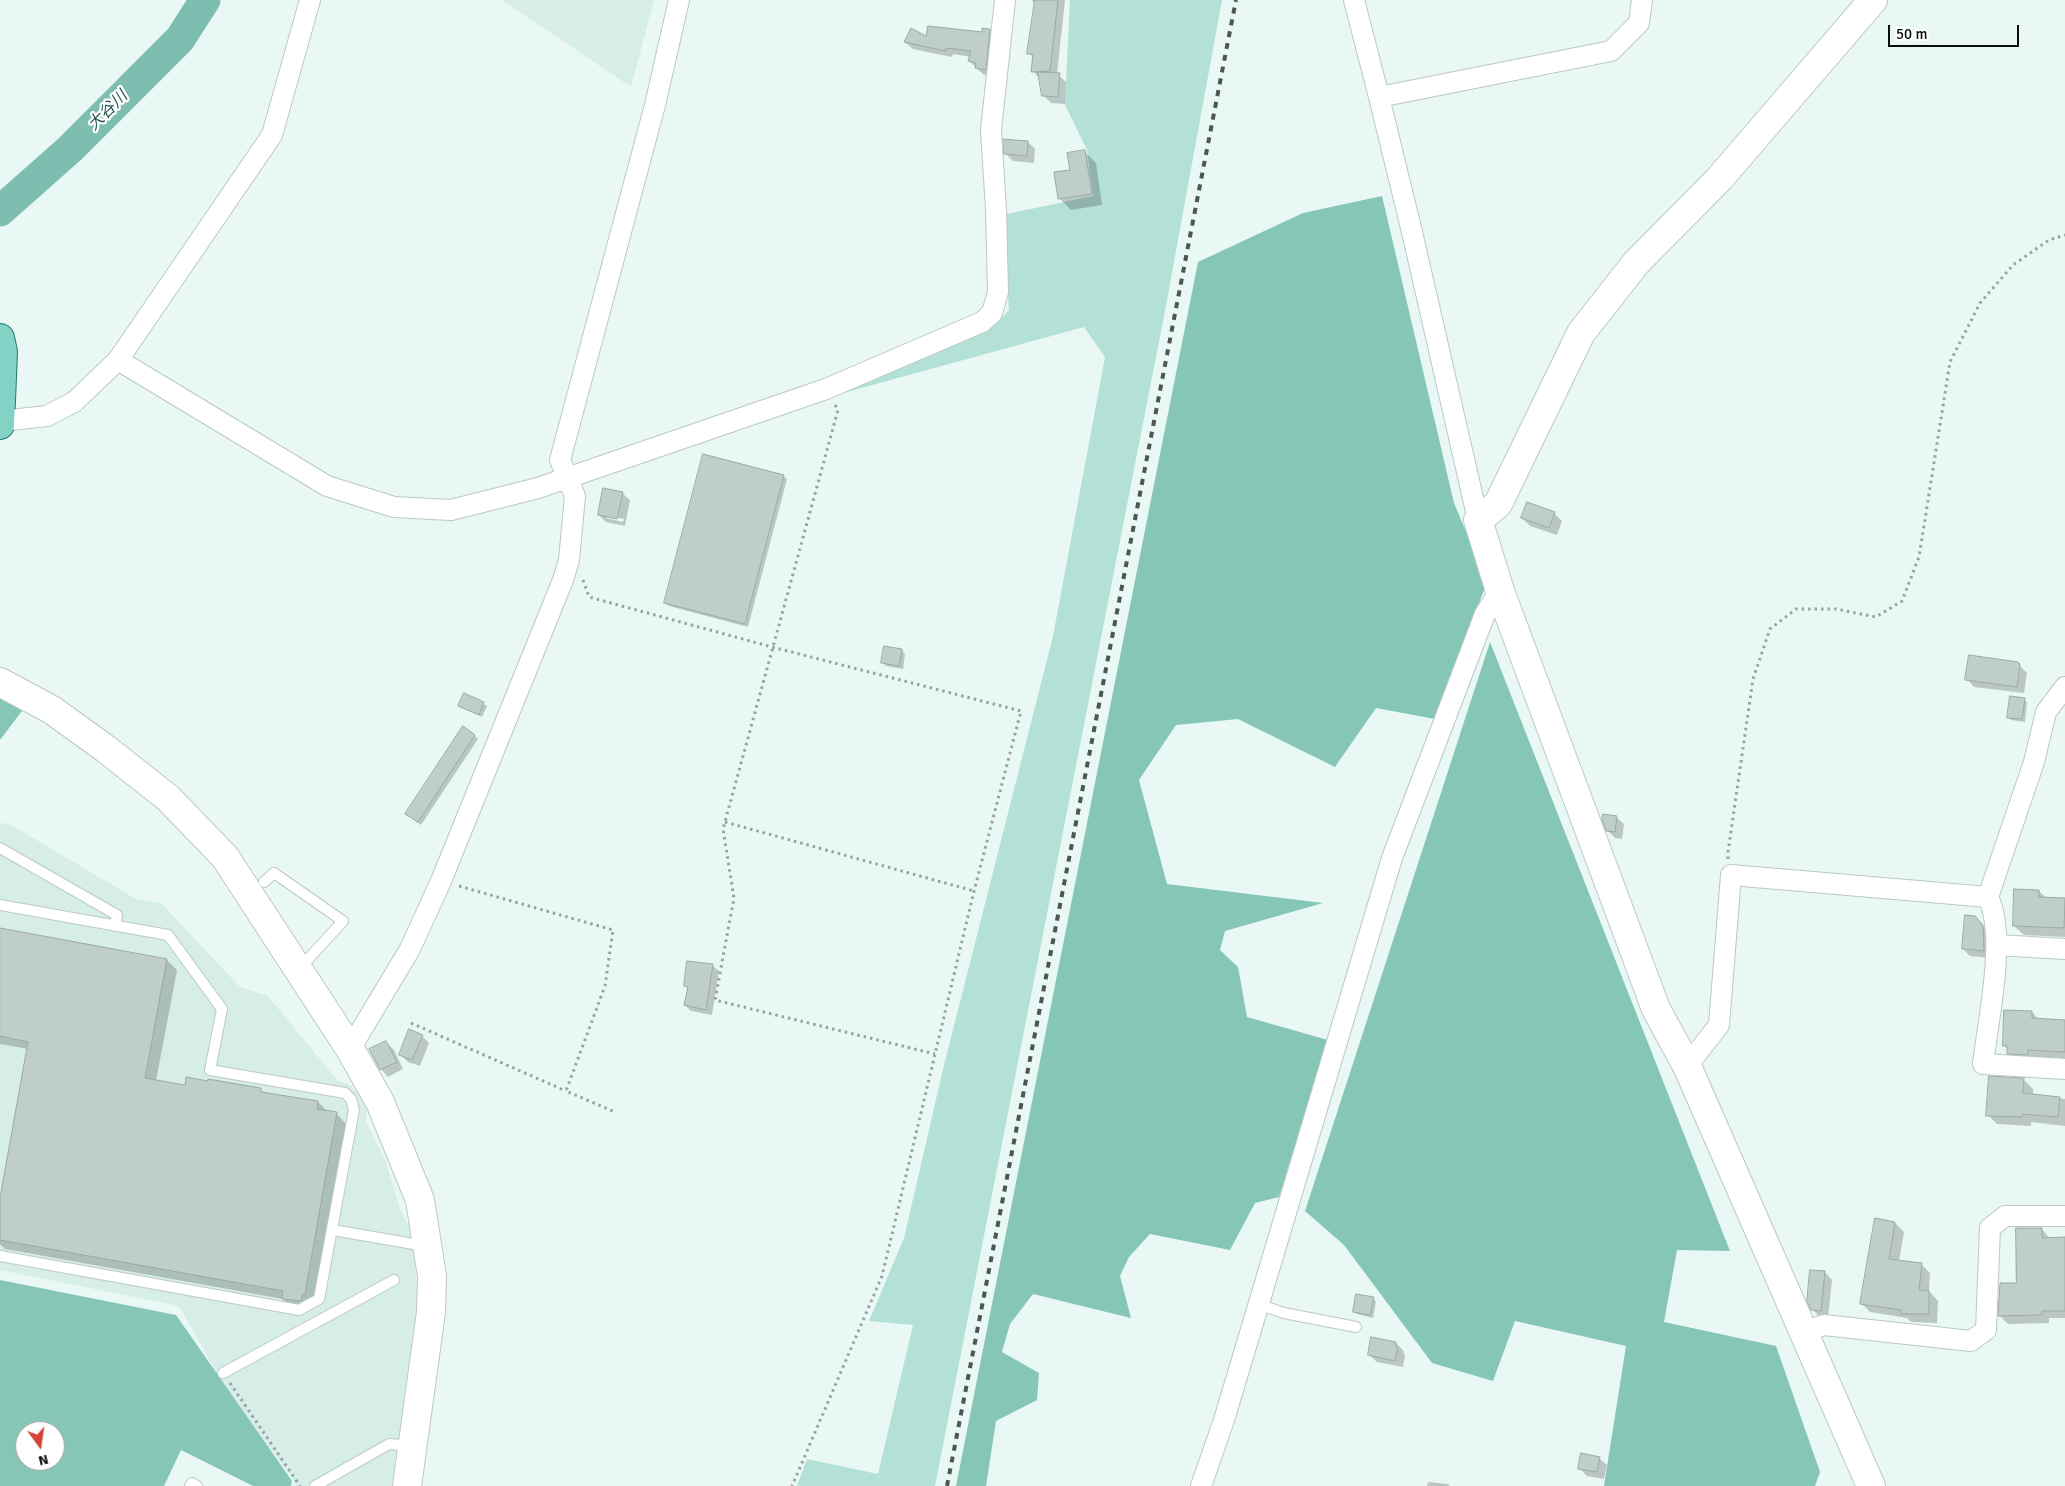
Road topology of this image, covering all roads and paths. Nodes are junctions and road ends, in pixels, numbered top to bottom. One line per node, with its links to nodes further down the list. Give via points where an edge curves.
1 (310, 0): 10 (street, via 272,135)
2 (679, 0): 13 (street, via 655,105 560,460)
3 (1005, 0): 11 (street, via 991,130 998,292 992,313 982,322)
4 (1354, 0): 7 (street)
5 (1642, 0): 7 (street, via 1639,23 1611,51)
6 (1873, 0): 14 (street, via 1720,178 1636,263 1581,333 1498,504)
7 (1379, 97): 14 (street)
8 (2065, 235): 22 (path, via 2049,240 2013,265 1980,303 1950,362 1919,557 1902,601 1876,617 1836,609 1796,609 1770,629 1753,679 1728,852)
9 (0, 338): 12 (main road, via 3,352)
10 (118, 360): 12 (street, via 74,402 47,416); 13 (street, via 327,486 394,507 451,510)
11 (826, 389): 13 (street); 17 (path, via 838,410)
12 (1, 423)
13 (568, 477): 15 (street, via 575,496)
14 (1478, 520): 16 (street)
15 (569, 560): 17 (path, via 576,563 589,597); 23 (street)
16 (1500, 590): 35 (street, via 1656,1009); 45 (street, via 1485,614 1392,858)
17 (772, 647): 20 (path); 25 (path, via 1022,712)
18 (0, 682): 31 (street, via 52,710 168,798 225,856)
19 (2065, 687): 26 (street, via 2046,712 2034,762)
20 (725, 822): 25 (path); 34 (path, via 723,829 734,898 715,1000)
21 (0, 848): 28 (lane, via 117,915)
22 (1730, 874): 26 (street); 35 (street, via 1719,1025)
23 (441, 881): 33 (street, via 410,949); 37 (path, via 613,930 605,986)
24 (264, 882): 31 (lane, via 274,873 343,921)
25 (974, 891): 34 (path)
26 (1988, 897): 29 (street)
27 (0, 905): 28 (lane)
28 (115, 926): 40 (lane, via 168,935 222,1009 210,1070 345,1093 351,1099 353,1124)
29 (1998, 945): 30 (street); 36 (street, via 1983,1064)
30 (2065, 949)
31 (298, 970): 33 (street)
32 (411, 1023): 37 (path)
33 (350, 1049): 41 (street, via 380,1102 400,1149 420,1200)
34 (935, 1054): 56 (path, via 882,1276)
35 (1687, 1066): 48 (street)
36 (2065, 1069)
37 (566, 1091): 38 (path)
38 (615, 1112)
39 (2065, 1216): 48 (street, via 2005,1216 1990,1228 1986,1330 1971,1341 1824,1325)
40 (334, 1230): 41 (lane); 44 (lane, via 319,1299)
41 (429, 1247): 50 (street, via 431,1312)
42 (0, 1256): 44 (lane, via 299,1310)
43 (394, 1280): 46 (lane)
44 (309, 1304): 46 (lane)
45 (1258, 1304): 47 (lane, via 1284,1313); 57 (street)
46 (318, 1321): 49 (lane)
47 (1356, 1327)
48 (1803, 1332): 58 (street)
49 (223, 1373): 53 (path)
50 (414, 1446): 54 (lane, via 389,1444); 55 (street)
51 (190, 1486): 52 (lane, via 192,1483)
52 (197, 1486)
53 (300, 1486)
54 (315, 1486)
55 (407, 1486)
56 (792, 1486)
57 (1201, 1486)
58 (1871, 1486)

